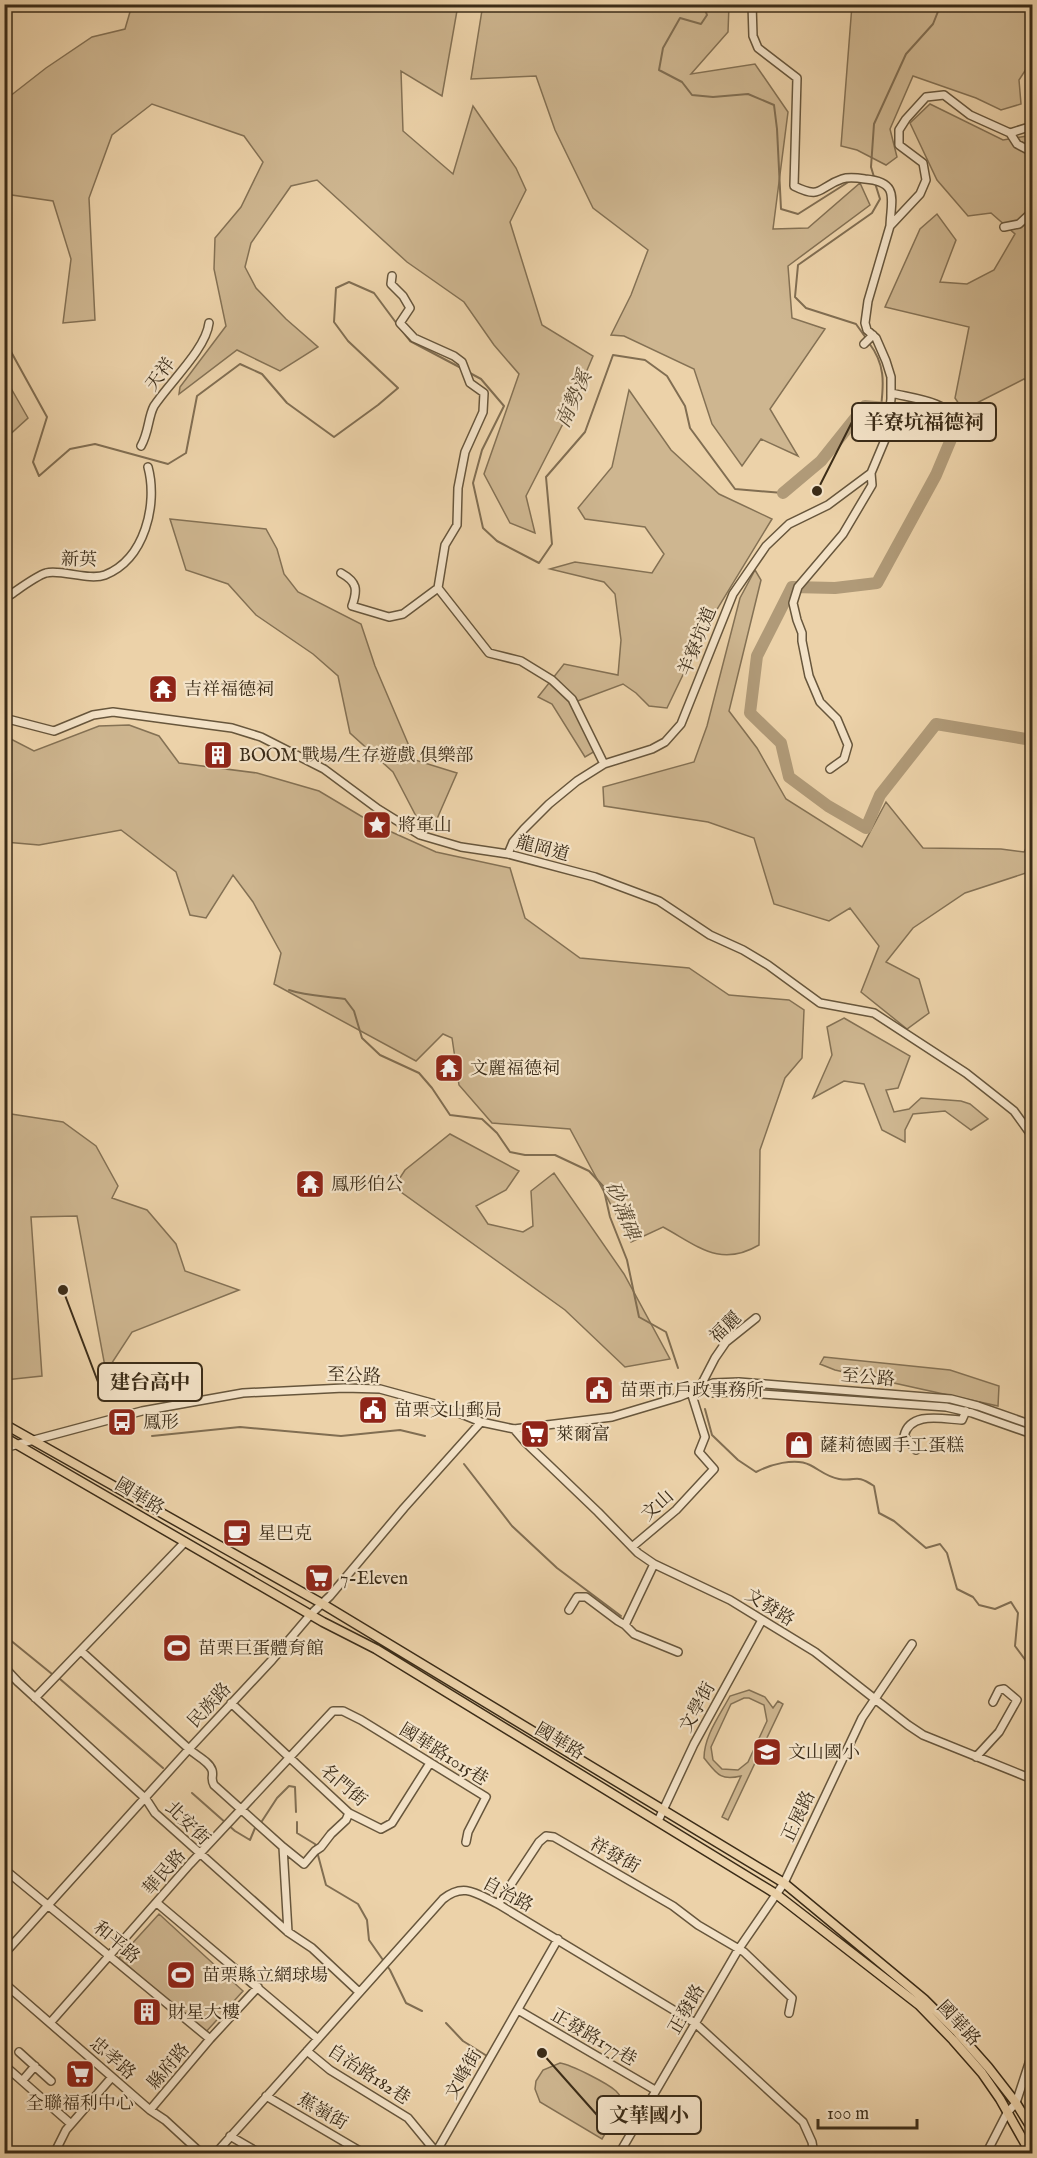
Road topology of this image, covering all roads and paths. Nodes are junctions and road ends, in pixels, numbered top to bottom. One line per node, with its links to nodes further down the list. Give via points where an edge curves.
1 (753, 4): 6 (street, via 753,36 758,48 797,78 795,186 815,193 842,179 872,179 888,184 892,193)
2 (1032, 122): 3 (street, via 1029,127)
3 (1010, 133): 4 (street, via 1017,144); 6 (street, via 970,115 944,95 926,98 899,130 899,145 923,163 926,180 920,194)
4 (1032, 152)
5 (1032, 212): 7 (street, via 1020,225)
6 (890, 226): 10 (street, via 868,301 865,323)
7 (1004, 227)
8 (392, 276): 18 (street, via 391,284 410,308 400,323 404,329 462,362 470,383 484,393 483,412 465,452 458,488 457,525 445,545)
9 (209, 323): 14 (street, 天祥, via 199,346 153,408)
10 (873, 335): 11 (street); 12 (street, via 891,377)
11 (864, 344)
12 (891, 396): 13 (street, via 939,404); 16 (street, via 887,435)
13 (962, 422)
14 (141, 446)
15 (148, 467): 19 (street, 新英, via 152,491 149,516 140,540 125,561 105,575 46,573)
16 (871, 473): 21 (street, 羊寮坑道, via 828,505 789,524 766,546 733,594 675,732 652,749); 22 (street, via 872,485 843,534 798,587 794,603 809,676 820,702 837,719 848,745 844,759)
17 (340, 573): 18 (street, via 349,577 357,592 352,606 390,617 403,614)
18 (438, 588): 21 (street, via 489,653 521,661 552,680 572,699)
19 (4, 595)
20 (4, 718): 23 (street, 龍岡道, via 54,731 93,715 113,712 232,728 261,737 324,769 420,835 461,848)
21 (604, 764): 23 (street, 羊寮坑道, via 549,804 513,842)
22 (830, 769)
23 (508, 854): 24 (street, 龍岡道, via 659,901 710,935 743,950 820,1002 874,1012 966,1073 1014,1111)
24 (1032, 1136)
25 (756, 1318): 26 (street, 福麗, via 726,1342)
26 (699, 1389): 27 (street, 至公路); 28 (street, 至公路, via 713,1383 739,1382); 29 (street, 至公路, via 711,1393)
27 (691, 1392): 34 (street, 至公路, via 612,1418); 42 (street, 文山, via 705,1437 699,1452 714,1469 676,1510)
28 (877, 1392): 29 (street); 33 (street, 至公路, via 951,1399)
29 (876, 1402): 30 (street, 至公路)
30 (966, 1411): 35 (street, 至公路); 40 (street, via 962,1420 911,1422 904,1436)
31 (481, 1422): 34 (street, 至公路); 37 (street, 至公路, via 394,1392 344,1388 243,1392 142,1412); 44 (street, 民族路)
32 (4, 1424): 37 (main road, 國華路)
33 (1032, 1425)
34 (514, 1429): 42 (street, 文發路)
35 (1032, 1434)
36 (4, 1437): 38 (main road, 國華路)
37 (35, 1441): 38 (street, 至公路); 44 (main road, 國華路)
38 (17, 1444): 39 (street, 至公路); 41 (main road, 國華路)
39 (4, 1448)
40 (916, 1450)
41 (185, 1542): 46 (main road, 國華路); 50 (street)
42 (632, 1547): 43 (street, 文發路)
43 (654, 1564): 47 (street, 文發路, via 730,1600); 48 (street)
44 (321, 1603): 46 (street, 民族路); 65 (main road, 國華路)
45 (569, 1611): 48 (street, via 577,1597 586,1597)
46 (311, 1614): 56 (street, 民族路); 67 (main road, 國華路, via 376,1649)
47 (762, 1620): 54 (street, 文發路, via 815,1652); 65 (street, 文學街)
48 (625, 1625): 51 (street, via 634,1634)
49 (912, 1644): 54 (street, 正展路)
50 (81, 1652): 53 (street); 58 (street)
51 (678, 1652)
52 (4, 1667): 53 (street, 北安街)
53 (35, 1698): 63 (street, 北安街)
54 (875, 1700): 59 (street, 文發路, via 923,1735); 72 (street, 正展路, via 848,1746)
55 (993, 1701): 59 (street, via 999,1690 1004,1689 1017,1701 999,1732)
56 (231, 1703): 58 (street, 民族路); 60 (street, 名門街)
57 (343, 1711): 60 (street, 華民路, via 333,1712); 61 (street, 國華路1015巷)
58 (189, 1749): 63 (street, 民族路); 64 (street, via 212,1770 214,1785)
59 (976, 1757): 62 (street, 文發路)
60 (290, 1758): 64 (street, 華民路); 66 (street, 名門街)
61 (430, 1763): 66 (street, 名門街, via 392,1823 381,1829); 68 (street, 國華路1015巷, via 486,1797)
62 (1032, 1779)
63 (146, 1799): 70 (street, 北安街, via 155,1813); 75 (street, 民族路)
64 (241, 1809): 69 (street); 70 (street, 華民路)
65 (662, 1810): 67 (street, 文學街); 72 (main road, 國華路)
66 (349, 1813): 69 (street, via 304,1864)
67 (658, 1821): 73 (main road, 國華路)
68 (466, 1842)
69 (283, 1847): 77 (street)
70 (200, 1854): 74 (street, 華民路); 77 (street, 北安街)
71 (4, 1869): 75 (street, 和平路)
72 (784, 1883): 73 (street, 正發路); 101 (main road, 國華路, via 924,1999)
73 (776, 1894): 79 (street, 正發路); 103 (main road, 國華路, via 919,2006 982,2073)
74 (157, 1903): 81 (street, 華民路); 83 (street)
75 (48, 1904): 80 (street, 民族路); 81 (street, 和平路)
76 (498, 1904): 78 (street, 自治路); 79 (street, 祥發街, via 539,1842 546,1836 554,1837 673,1906); 84 (street, 自治路, via 472,1891 460,1889 450,1893)
77 (288, 1932): 84 (street, 北安街, via 312,1948)
78 (558, 1939): 85 (street, 文峰街); 88 (street, 自治路)
79 (738, 1950): 86 (street, 祥發街, via 792,1998); 88 (street, 正發路)
80 (4, 1953)
81 (110, 1956): 87 (street, 華民路); 89 (street, 和平路)
82 (4, 1983): 87 (street, 忠孝路)
83 (258, 1987): 89 (street, 縣府路); 90 (street)
84 (359, 1992): 90 (street, 自治路)
85 (518, 2010): 99 (street, 正發路177巷); 107 (street, 文峰街)
86 (789, 2013)
87 (50, 2023): 96 (street, 忠孝路)
88 (695, 2023): 99 (street, 正發路); 114 (street, 自治路, via 803,2122)
89 (210, 2039): 102 (street, 縣府路)
90 (318, 2039): 91 (street, 自治路)
91 (307, 2051): 100 (street, 自治路); 107 (street, 自治路182巷, via 330,2070 408,2118)
92 (19, 2052): 95 (street)
93 (1032, 2054): 101 (street)
94 (4, 2065): 97 (street)
95 (35, 2066): 97 (street); 98 (street)
96 (112, 2077): 102 (street, 忠孝路); 104 (street)
97 (22, 2081): 104 (street)
98 (51, 2081)
99 (655, 2090): 113 (street, 正發路)
100 (266, 2096): 106 (street, 自治路); 112 (street, 蕉嶺街)
101 (1016, 2103): 103 (street); 105 (main road, 國華路)
102 (150, 2110): 109 (street, 忠孝路)
103 (1007, 2114): 115 (street); 116 (main road, 國華路)
104 (71, 2124): 108 (street)
105 (1032, 2129)
106 (230, 2136): 110 (street, 自治路); 111 (street)
107 (436, 2153)
108 (54, 2154)
109 (202, 2154)
110 (215, 2154)
111 (261, 2154)
112 (365, 2154)
113 (619, 2154)
114 (814, 2154)
115 (986, 2154)
116 (1031, 2154)

